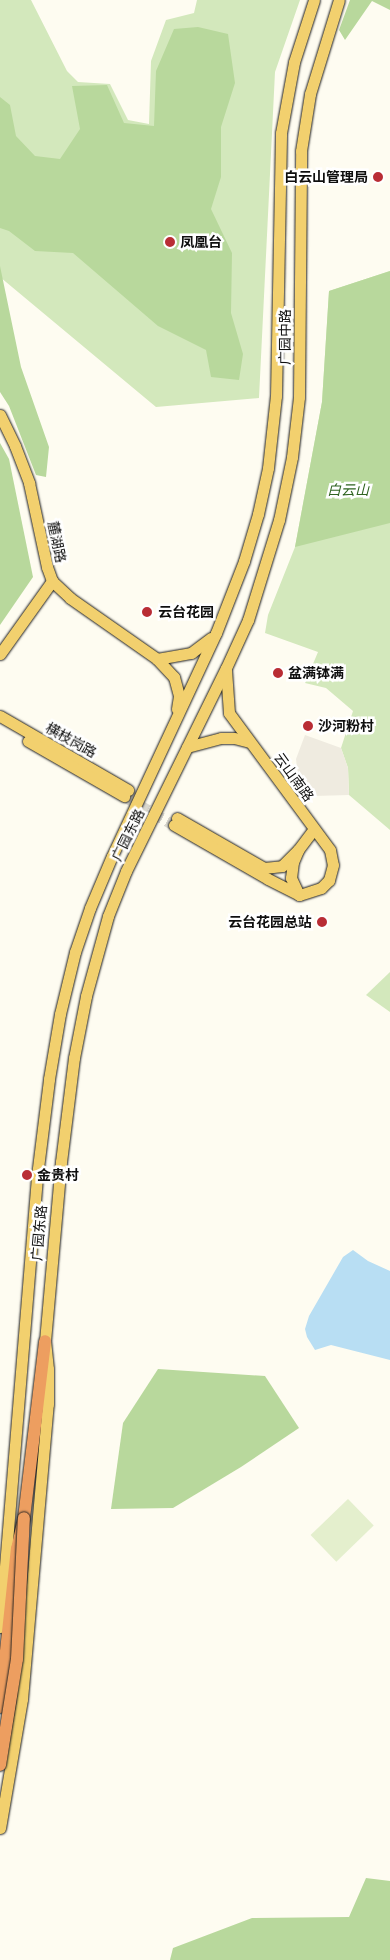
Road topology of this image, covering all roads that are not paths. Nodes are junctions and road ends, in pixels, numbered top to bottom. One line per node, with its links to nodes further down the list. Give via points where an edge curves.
1 (314, 0): 5 (main road, 广园中路, via 294,62 281,133 276,396 271,453 247,554)
2 (339, 0): 8 (main road, 广园中路, via 310,94 301,151 299,397 292,457 266,566 248,620)
3 (0, 415): 4 (main road, 麓湖路, via 29,483)
4 (52, 581): 6 (main road); 7 (main road, 麓湖路, via 70,598)
5 (216, 634): 7 (main road, via 191,653); 10 (main road, 广园东路)
6 (0, 654)
7 (157, 659): 10 (main road, 麓湖路, via 174,677 179,696)
8 (226, 668): 12 (main road, 云山南路, via 229,713); 13 (main road, 广园东路)
9 (0, 716): 11 (main road, 横枝岗路, via 126,793)
10 (175, 721): 18 (main road, 广园东路, via 90,908 60,1014 39,1162)
11 (0, 725)
12 (250, 742): 13 (main road, via 221,738); 14 (main road, 云山南路)
13 (187, 748): 17 (main road, 广园东路, via 116,893 95,961 74,1058 64,1127)
14 (314, 830): 15 (main road); 16 (main road, 云山南路, via 330,850 333,865 329,880 321,888)
15 (298, 850): 16 (main road, via 291,878); 16 (main road, via 282,866 264,868 175,821)
16 (299, 895)
17 (45, 1341): 19 (highway); 21 (main road, 广园东路, via 48,1404)
18 (9, 1511): 20 (main road); 22 (main road, 广园东路)
19 (24, 1518): 23 (highway, bridge, via 16,1558); 26 (highway, bridge, via 17,1659)
20 (0, 1552)
21 (32, 1594): 24 (main road, 广园东路); 25 (main road)
22 (0, 1627)
23 (0, 1707)
24 (20, 1710): 25 (main road); 27 (main road, 广园东路)
25 (0, 1747)
26 (0, 1765)
27 (0, 1828)

